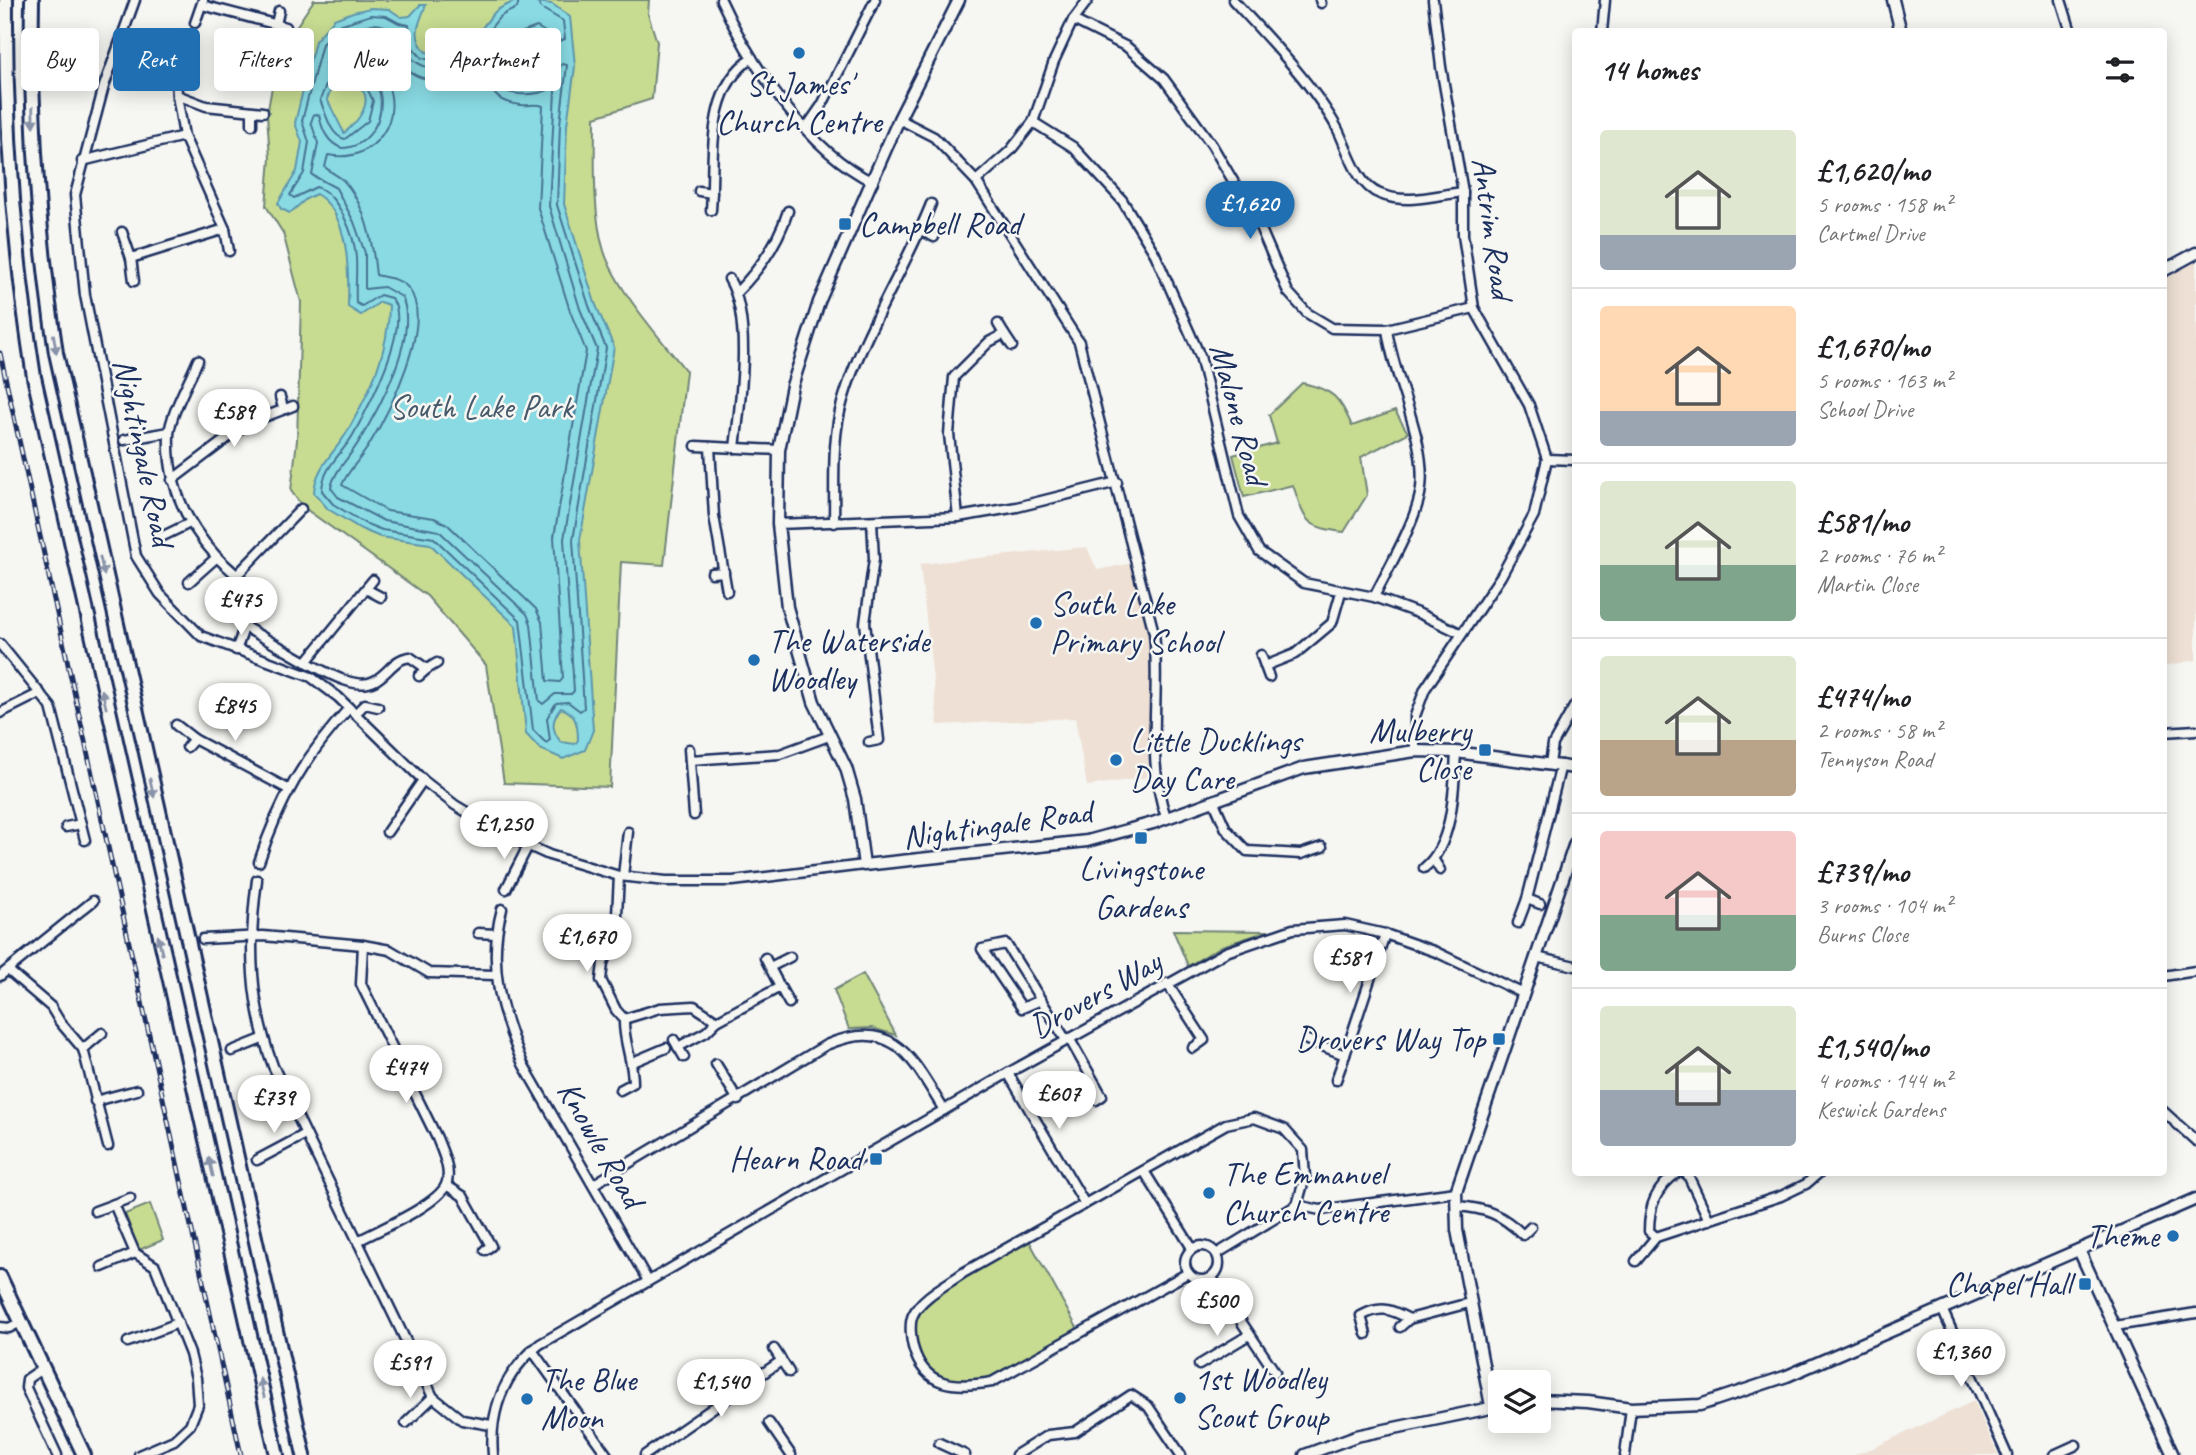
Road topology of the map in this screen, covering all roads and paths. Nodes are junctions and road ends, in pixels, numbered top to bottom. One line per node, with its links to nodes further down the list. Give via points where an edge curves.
1 (6, 0): 258 (main road, one-way to 1, via 34,377 19,278 7,130)
2 (32, 0): 259 (main road, one-way to 259, via 35,163 58,365)
3 (135, 0): 32 (street, Nightingale Road)
4 (721, 0): 22 (street)
5 (875, 0): 30 (street)
6 (959, 0): 27 (street)
7 (1088, 0): 15 (street)
8 (1233, 0): 36 (street, via 1284,56 1336,127 1355,169 1376,193 1404,202)
9 (1433, 0): 36 (street, Antrim Road)
10 (1605, 0): 19 (street)
11 (1893, 0): 20 (street)
12 (2061, 0): 21 (street)
13 (202, 3): 16 (street); 17 (street)
14 (279, 11): 17 (street)
15 (1073, 20): 28 (street); 54 (street, via 1127,47 1164,79 1213,145 1260,228 1288,292 1307,313 1332,328)
16 (195, 23)
17 (276, 24): 18 (street)
18 (286, 27)
19 (1602, 28)
20 (1900, 28)
21 (2070, 28)
22 (752, 58): 30 (street); 37 (street, via 732,75 724,90 713,150)
23 (177, 91): 24 (street)
24 (177, 94): 26 (street, via 206,106); 31 (street)
25 (263, 112): 26 (street)
26 (252, 113): 29 (street)
27 (899, 119): 33 (street, via 934,137); 34 (street)
28 (1033, 122): 33 (street, via 1010,151); 86 (street, Malone Road, via 1073,147 1122,200 1155,254 1199,356 1239,516 1259,551 1304,583)
29 (252, 125)
30 (806, 128): 34 (street)
31 (184, 136): 32 (street); 41 (street)
32 (82, 160): 92 (street, Nightingale Road, via 75,194 85,295 136,556 160,594 201,636)
33 (976, 181): 70 (street, via 1079,342)
34 (873, 182): 66 (street, via 803,344)
35 (699, 191): 37 (street)
36 (1463, 192): 52 (street, Antrim Road, via 1463,235)
37 (712, 193): 39 (street)
38 (931, 204): 42 (street)
39 (710, 210)
40 (788, 211): 51 (street, via 760,270)
41 (225, 229): 45 (street); 47 (street)
42 (921, 230): 44 (street); 75 (street, via 842,401)
43 (122, 232): 47 (street)
44 (934, 237)
45 (229, 251)
46 (2196, 253): 48 (street)
47 (131, 258): 50 (street)
48 (2167, 269)
49 (729, 279): 51 (street)
50 (134, 281)
51 (737, 292): 65 (street, via 742,358)
52 (1474, 308): 54 (street); 67 (street, Antrim Road, via 1529,405)
53 (998, 324): 55 (street)
54 (1387, 330): 88 (street, via 1415,440 1421,488 1404,537)
55 (1004, 334): 56 (street); 72 (street, via 989,342 954,377 949,434)
56 (1012, 346)
57 (198, 360): 61 (street)
58 (280, 397): 60 (street)
59 (293, 406): 60 (street)
60 (283, 408): 69 (street, via 246,424)
61 (169, 432): 62 (street); 69 (street)
62 (124, 440)
63 (696, 446): 64 (street)
64 (710, 447): 65 (street); 79 (street, via 714,516)
65 (735, 448): 66 (street)
66 (779, 450): 76 (street)
67 (1547, 458): 68 (street); 90 (street, via 1534,515 1501,576)
68 (1572, 460)
69 (172, 480): 74 (street)
70 (1117, 482): 72 (street); 124 (street, via 1154,633 1159,673 1155,769)
71 (287, 510): 81 (street, via 298,513)
72 (958, 517): 73 (street)
73 (872, 522): 75 (street); 110 (street, via 874,559 865,623 879,740)
74 (190, 523): 77 (street); 78 (street)
75 (834, 523): 76 (street)
76 (778, 524): 108 (street, via 791,623)
77 (157, 539)
78 (217, 557): 81 (street); 83 (street)
79 (724, 572): 80 (street); 85 (street)
80 (712, 573)
81 (237, 575): 89 (street, via 247,606)
82 (373, 580): 84 (street)
83 (189, 582)
84 (366, 589): 87 (street); 94 (street)
85 (727, 591)
86 (1341, 592): 88 (street, Malone Road); 96 (street, via 1332,623 1295,654)
87 (381, 597)
88 (1374, 597): 90 (street, Malone Road)
89 (245, 627): 92 (street); 94 (street)
90 (1460, 634): 113 (street, via 1425,689 1415,716)
91 (0, 644): 100 (street)
92 (236, 650): 103 (street, Nightingale Road, via 311,677)
93 (1261, 655): 96 (street)
94 (306, 662): 97 (street, via 363,684 374,681 399,659 411,657)
95 (437, 663): 97 (street)
96 (1265, 666): 99 (street)
97 (427, 669): 98 (street)
98 (419, 676)
99 (1269, 677)
100 (40, 694): 104 (street); 126 (street, via 51,707 57,726)
101 (378, 708): 103 (street, via 365,704)
102 (1572, 710): 116 (street, via 1557,735)
103 (352, 711): 119 (street, Nightingale Road); 120 (street, via 326,733)
104 (0, 713)
105 (176, 725): 109 (street)
106 (2196, 730): 107 (street)
107 (2167, 732)
108 (829, 736): 115 (street, via 780,754); 136 (street, via 846,766)
109 (194, 738): 111 (street); 120 (street)
110 (869, 742)
111 (187, 747)
112 (689, 749): 115 (street)
113 (1415, 751): 114 (street, Nightingale Road); 121 (street, Nightingale Road, via 1304,768)
114 (1456, 752): 116 (street, Nightingale Road); 134 (street, via 1453,809)
115 (690, 760): 123 (street)
116 (1550, 763): 117 (street, Nightingale Road)
117 (1562, 765): 118 (street, Nightingale Road); 142 (street)
118 (1572, 767)
119 (423, 779): 125 (street); 132 (street, Nightingale Road, via 455,804)
120 (288, 789): 135 (street)
121 (1214, 802): 124 (street, Nightingale Road); 131 (street, via 1226,829 1247,851 1301,854 1318,848)
122 (386, 816): 125 (street)
123 (694, 816)
124 (1166, 817): 136 (street, Nightingale Road, via 1087,841)
125 (395, 820): 128 (street)
126 (81, 824): 127 (street); 130 (street)
127 (66, 827)
128 (387, 832)
129 (628, 832): 139 (street)
130 (85, 840)
131 (1311, 840)
132 (528, 846): 139 (street, Nightingale Road); 141 (street)
133 (1572, 853): 154 (street)
134 (1434, 860): 137 (street); 138 (street)
135 (259, 862)
136 (864, 866): 139 (street, Nightingale Road, via 733,881)
137 (1424, 868)
138 (1440, 870)
139 (621, 876): 168 (street, via 616,935 601,980)
140 (257, 880): 150 (street)
141 (506, 889)
142 (1527, 899): 144 (street); 146 (street)
143 (93, 901): 158 (street)
144 (1541, 904)
145 (502, 909): 148 (street, Knowle Road)
146 (1518, 923)
147 (478, 933): 148 (street)
148 (495, 934): 160 (street, Knowle Road)
149 (1385, 934): 163 (street, Drovers Way, via 1345,925 1293,929 1226,952); 165 (street, Drovers Way, via 1436,952); 178 (street)
150 (251, 936): 151 (street); 152 (street); 171 (street, via 250,975)
151 (203, 939)
152 (363, 945): 160 (street, via 390,950 429,973); 202 (street, via 361,984 437,1138 447,1164)
153 (790, 957): 157 (street)
154 (1536, 957): 156 (street); 165 (street)
155 (765, 958): 157 (street)
156 (1572, 965)
157 (770, 967): 164 (street)
158 (9, 971): 162 (street); 176 (street, via 51,1006)
159 (2196, 971): 161 (street)
160 (495, 975): 201 (street, Knowle Road, via 523,1064)
161 (2167, 975)
162 (0, 976)
163 (1167, 983): 172 (street, Drovers Way); 175 (street, via 1204,1040)
164 (780, 987): 167 (street); 169 (street)
165 (1524, 994): 203 (street)
166 (1041, 1000): 166 (street, via 1006,944 980,949 1022,1008); 172 (street)
167 (789, 1003)
168 (624, 1019): 169 (street, via 660,1008 694,1006); 180 (street)
169 (717, 1020): 179 (street, via 706,1032 676,1044)
170 (102, 1033): 176 (street)
171 (262, 1039): 177 (street); 193 (street)
172 (1068, 1039): 182 (street, Drovers Way); 186 (street)
173 (1307, 1040): 178 (street)
174 (666, 1048): 180 (street)
175 (1192, 1048)
176 (83, 1049): 188 (street)
177 (232, 1051)
178 (1345, 1055): 183 (street)
179 (684, 1057)
180 (633, 1062): 185 (street, via 633,1083)
181 (716, 1063): 187 (street)
182 (1008, 1073): 189 (street, Drovers Way); 207 (street)
183 (1336, 1080)
184 (137, 1090): 188 (street)
185 (620, 1090)
186 (1102, 1096)
187 (738, 1100): 189 (street, via 850,1035 892,1041 909,1054); 201 (street)
188 (95, 1101): 195 (street)
189 (944, 1110): 225 (street, Drovers Way)
190 (2167, 1114): 192 (street)
191 (2196, 1126): 192 (street)
192 (2189, 1133): 194 (street)
193 (304, 1135): 196 (street); 214 (street)
194 (2196, 1141)
195 (108, 1146)
196 (257, 1160)
197 (1144, 1171): 207 (street); 208 (street, via 1226,1124 1254,1118 1284,1129 1303,1150 1305,1177); 216 (street)
198 (1673, 1176): 213 (street, via 1649,1207 1649,1231)
199 (1688, 1176): 211 (street)
200 (1816, 1176): 211 (street, via 1781,1196)
201 (594, 1184): 225 (street, Knowle Road)
202 (446, 1185): 214 (street, via 433,1200); 215 (street, via 463,1196)
203 (1456, 1192): 208 (street, via 1320,1210); 209 (street)
204 (130, 1198): 206 (street)
205 (2196, 1199): 217 (street)
206 (114, 1204): 210 (street); 218 (street)
207 (1085, 1204): 222 (street, via 930,1296 913,1315 911,1339 917,1362 937,1380 960,1387 992,1382)
208 (1297, 1205): 219 (street)
209 (1456, 1206): 212 (street, via 1482,1207 1505,1217 1520,1238); 226 (street)
210 (95, 1211)
211 (1709, 1220): 213 (street)
212 (1531, 1227)
213 (1656, 1237): 220 (street)
214 (358, 1241): 246 (street)
215 (491, 1246)
216 (1192, 1248): 219 (street, via 1205,1245); 222 (street, via 1185,1259)
217 (2079, 1250): 227 (street); 232 (street)
218 (135, 1253): 221 (street); 231 (street, via 155,1266)
219 (1218, 1253): 224 (street, via 1220,1266)
220 (1636, 1261)
221 (102, 1267)
222 (1188, 1273): 224 (street, via 1198,1280)
223 (0, 1277): 230 (main road)
224 (1212, 1278): 236 (street)
225 (649, 1281): 239 (street, Drovers Way)
226 (1469, 1303): 229 (street); 245 (street)
227 (1943, 1311): 249 (street, via 1787,1376 1700,1405); 269 (street)
228 (2196, 1313): 232 (street)
229 (1409, 1320): 234 (street); 235 (street, via 1386,1308 1373,1309 1361,1316)
230 (21, 1322): 233 (street); 242 (main road)
231 (178, 1323): 237 (street); 257 (street, via 196,1378 198,1405 180,1436)
232 (2115, 1326): 271 (street)
233 (0, 1327)
234 (1399, 1327)
235 (1366, 1334)
236 (1249, 1335): 241 (street); 244 (street)
237 (128, 1342)
238 (774, 1349): 240 (street)
239 (532, 1350): 252 (street, Drovers Way, via 509,1378); 261 (street)
240 (781, 1361): 243 (street); 262 (street)
241 (1199, 1365)
242 (43, 1368): 255 (street, via 27,1379 26,1388); 256 (main road)
243 (789, 1372)
244 (1275, 1372)
245 (1488, 1378)
246 (433, 1397): 250 (street); 252 (street, via 463,1420)
247 (1551, 1401): 249 (street)
248 (1488, 1408): 267 (street, via 1356,1436)
249 (1631, 1408): 268 (street)
250 (406, 1423)
251 (769, 1423): 263 (street)
252 (491, 1425): 260 (street)
253 (939, 1443): 264 (street)
254 (2076, 1445): 270 (street)
255 (57, 1455)
256 (84, 1455)
257 (139, 1455)
258 (277, 1455)
259 (304, 1455)
260 (493, 1455)
261 (607, 1455)
262 (645, 1455)
263 (791, 1455)
264 (965, 1455)
265 (1016, 1455): 266 (street, via 1048,1435 1075,1432 1131,1395 1148,1406)
266 (1181, 1455)
267 (1305, 1455)
268 (1625, 1455)
269 (2007, 1455)
270 (2056, 1455)
271 (2172, 1455)

